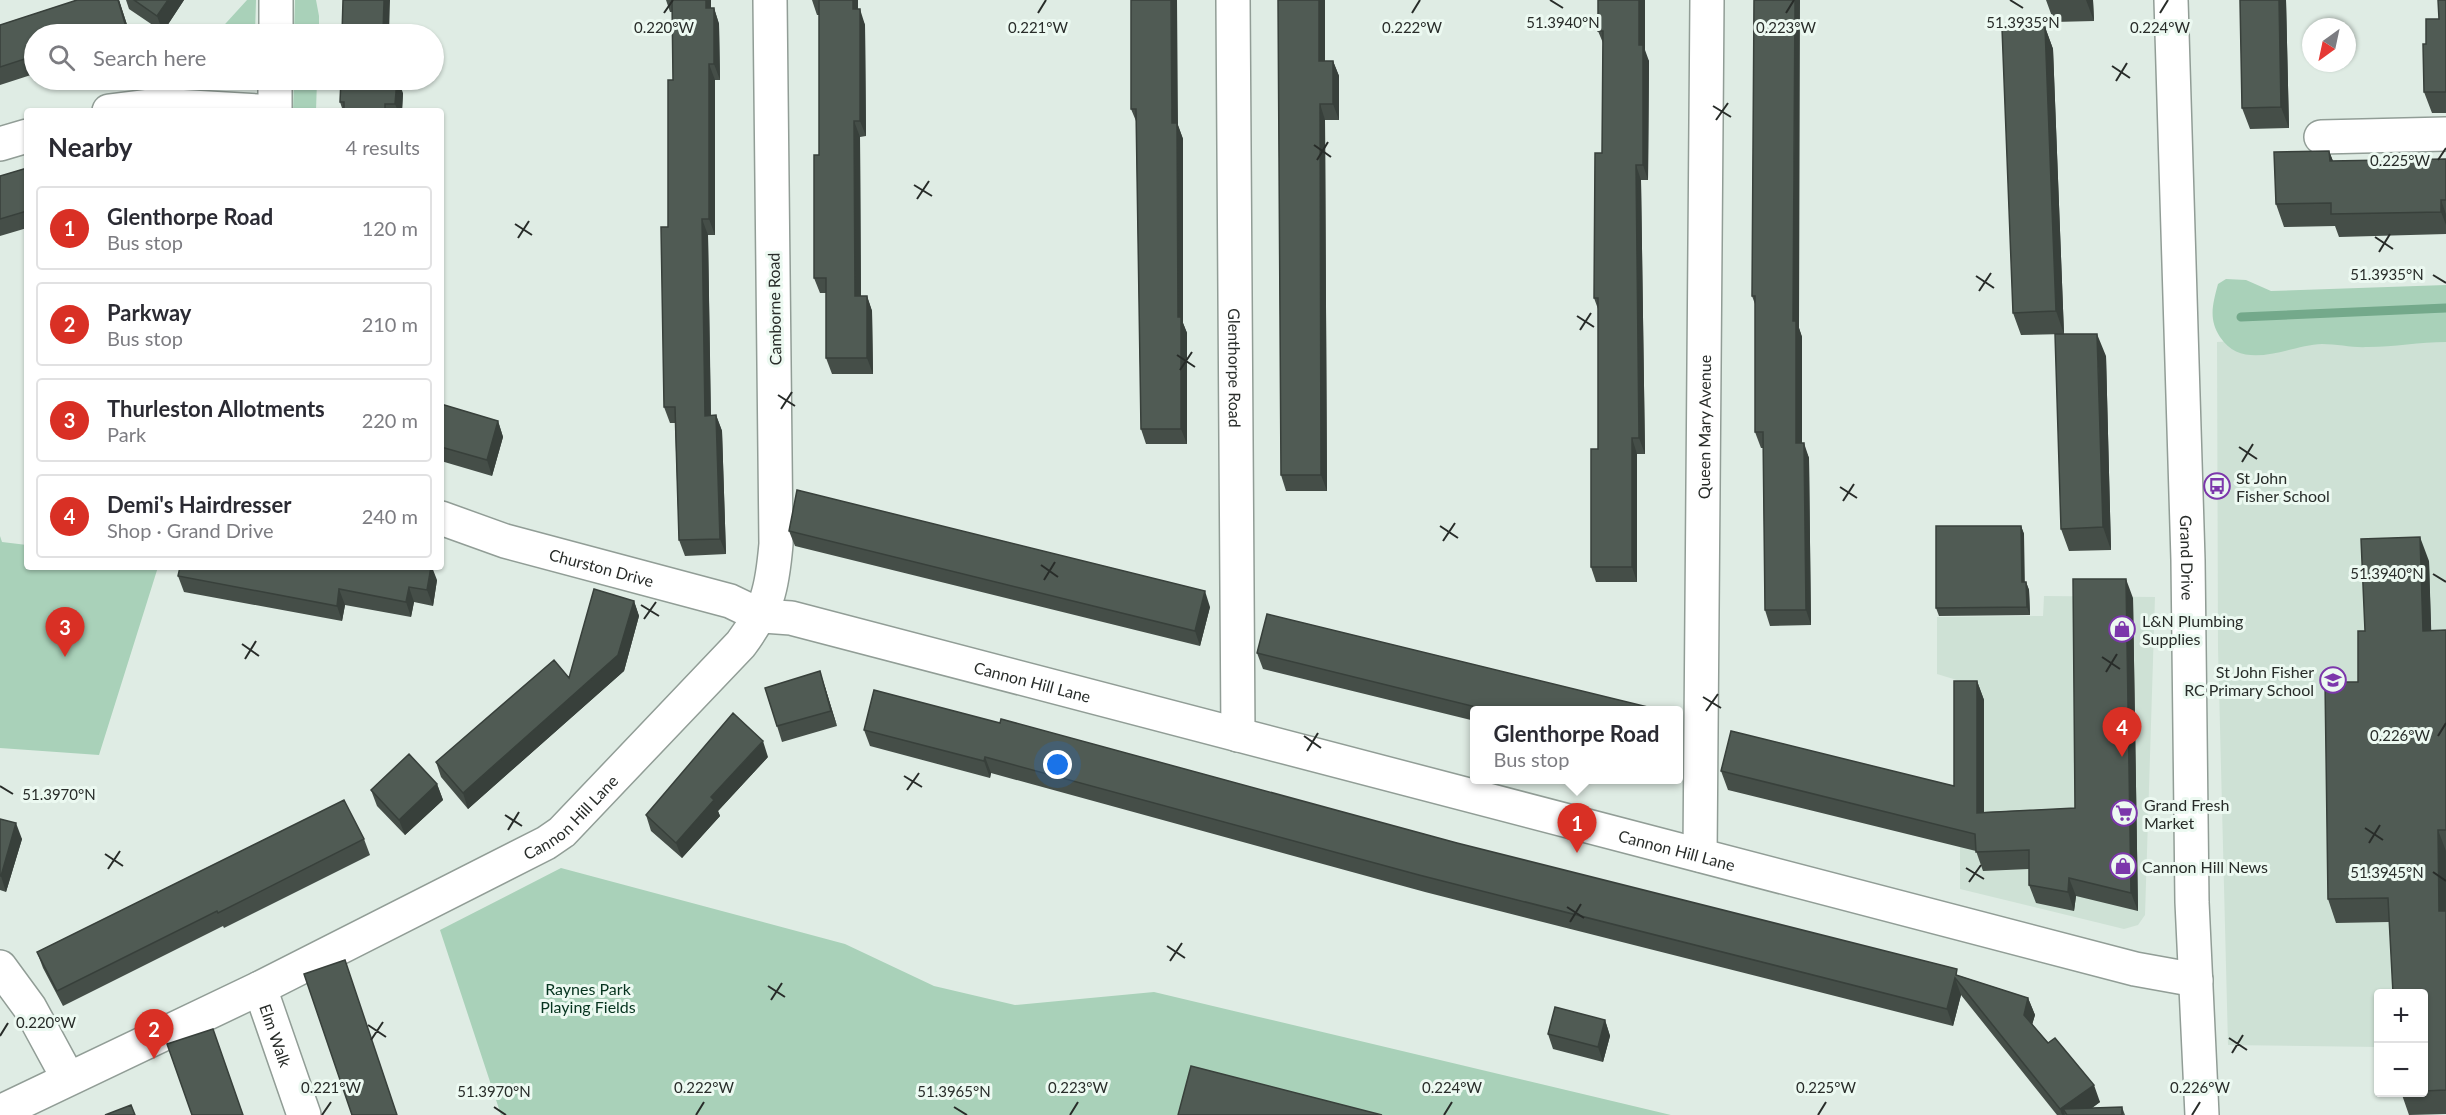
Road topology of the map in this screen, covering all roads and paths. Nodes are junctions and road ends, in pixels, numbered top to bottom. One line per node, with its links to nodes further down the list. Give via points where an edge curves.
1 (276, 0): 6 (street)
2 (770, 0): 16 (street, Camborne Road, via 776,544 773,581)
3 (1233, 0): 17 (street, Glenthorpe Road)
4 (1707, 0): 18 (street, Queen Mary Avenue)
5 (2171, 0): 20 (street, Grand Drive)
6 (276, 24)
7 (275, 90): 10 (street)
8 (133, 108): 9 (street)
9 (208, 108)
10 (275, 108)
11 (2446, 134): 12 (street)
12 (2321, 136)
13 (24, 137): 14 (street)
14 (0, 144)
15 (444, 519): 16 (street, Churston Drive, via 505,541 730,601)
16 (761, 616): 17 (street, Cannon Hill Lane, via 791,618); 21 (street, Cannon Hill Lane, via 741,644 562,832)
17 (1238, 735): 18 (street, Cannon Hill Lane)
18 (1700, 855): 20 (street, Cannon Hill Lane, via 2135,969)
19 (0, 968): 22 (street, via 35,1017)
20 (2196, 980): 25 (street, Grand Drive)
21 (260, 988): 22 (street, Cannon Hill Lane); 24 (street, Elm Walk)
22 (68, 1078): 23 (street, Cannon Hill Lane)
23 (0, 1112)
24 (304, 1115)
25 (2202, 1115)

